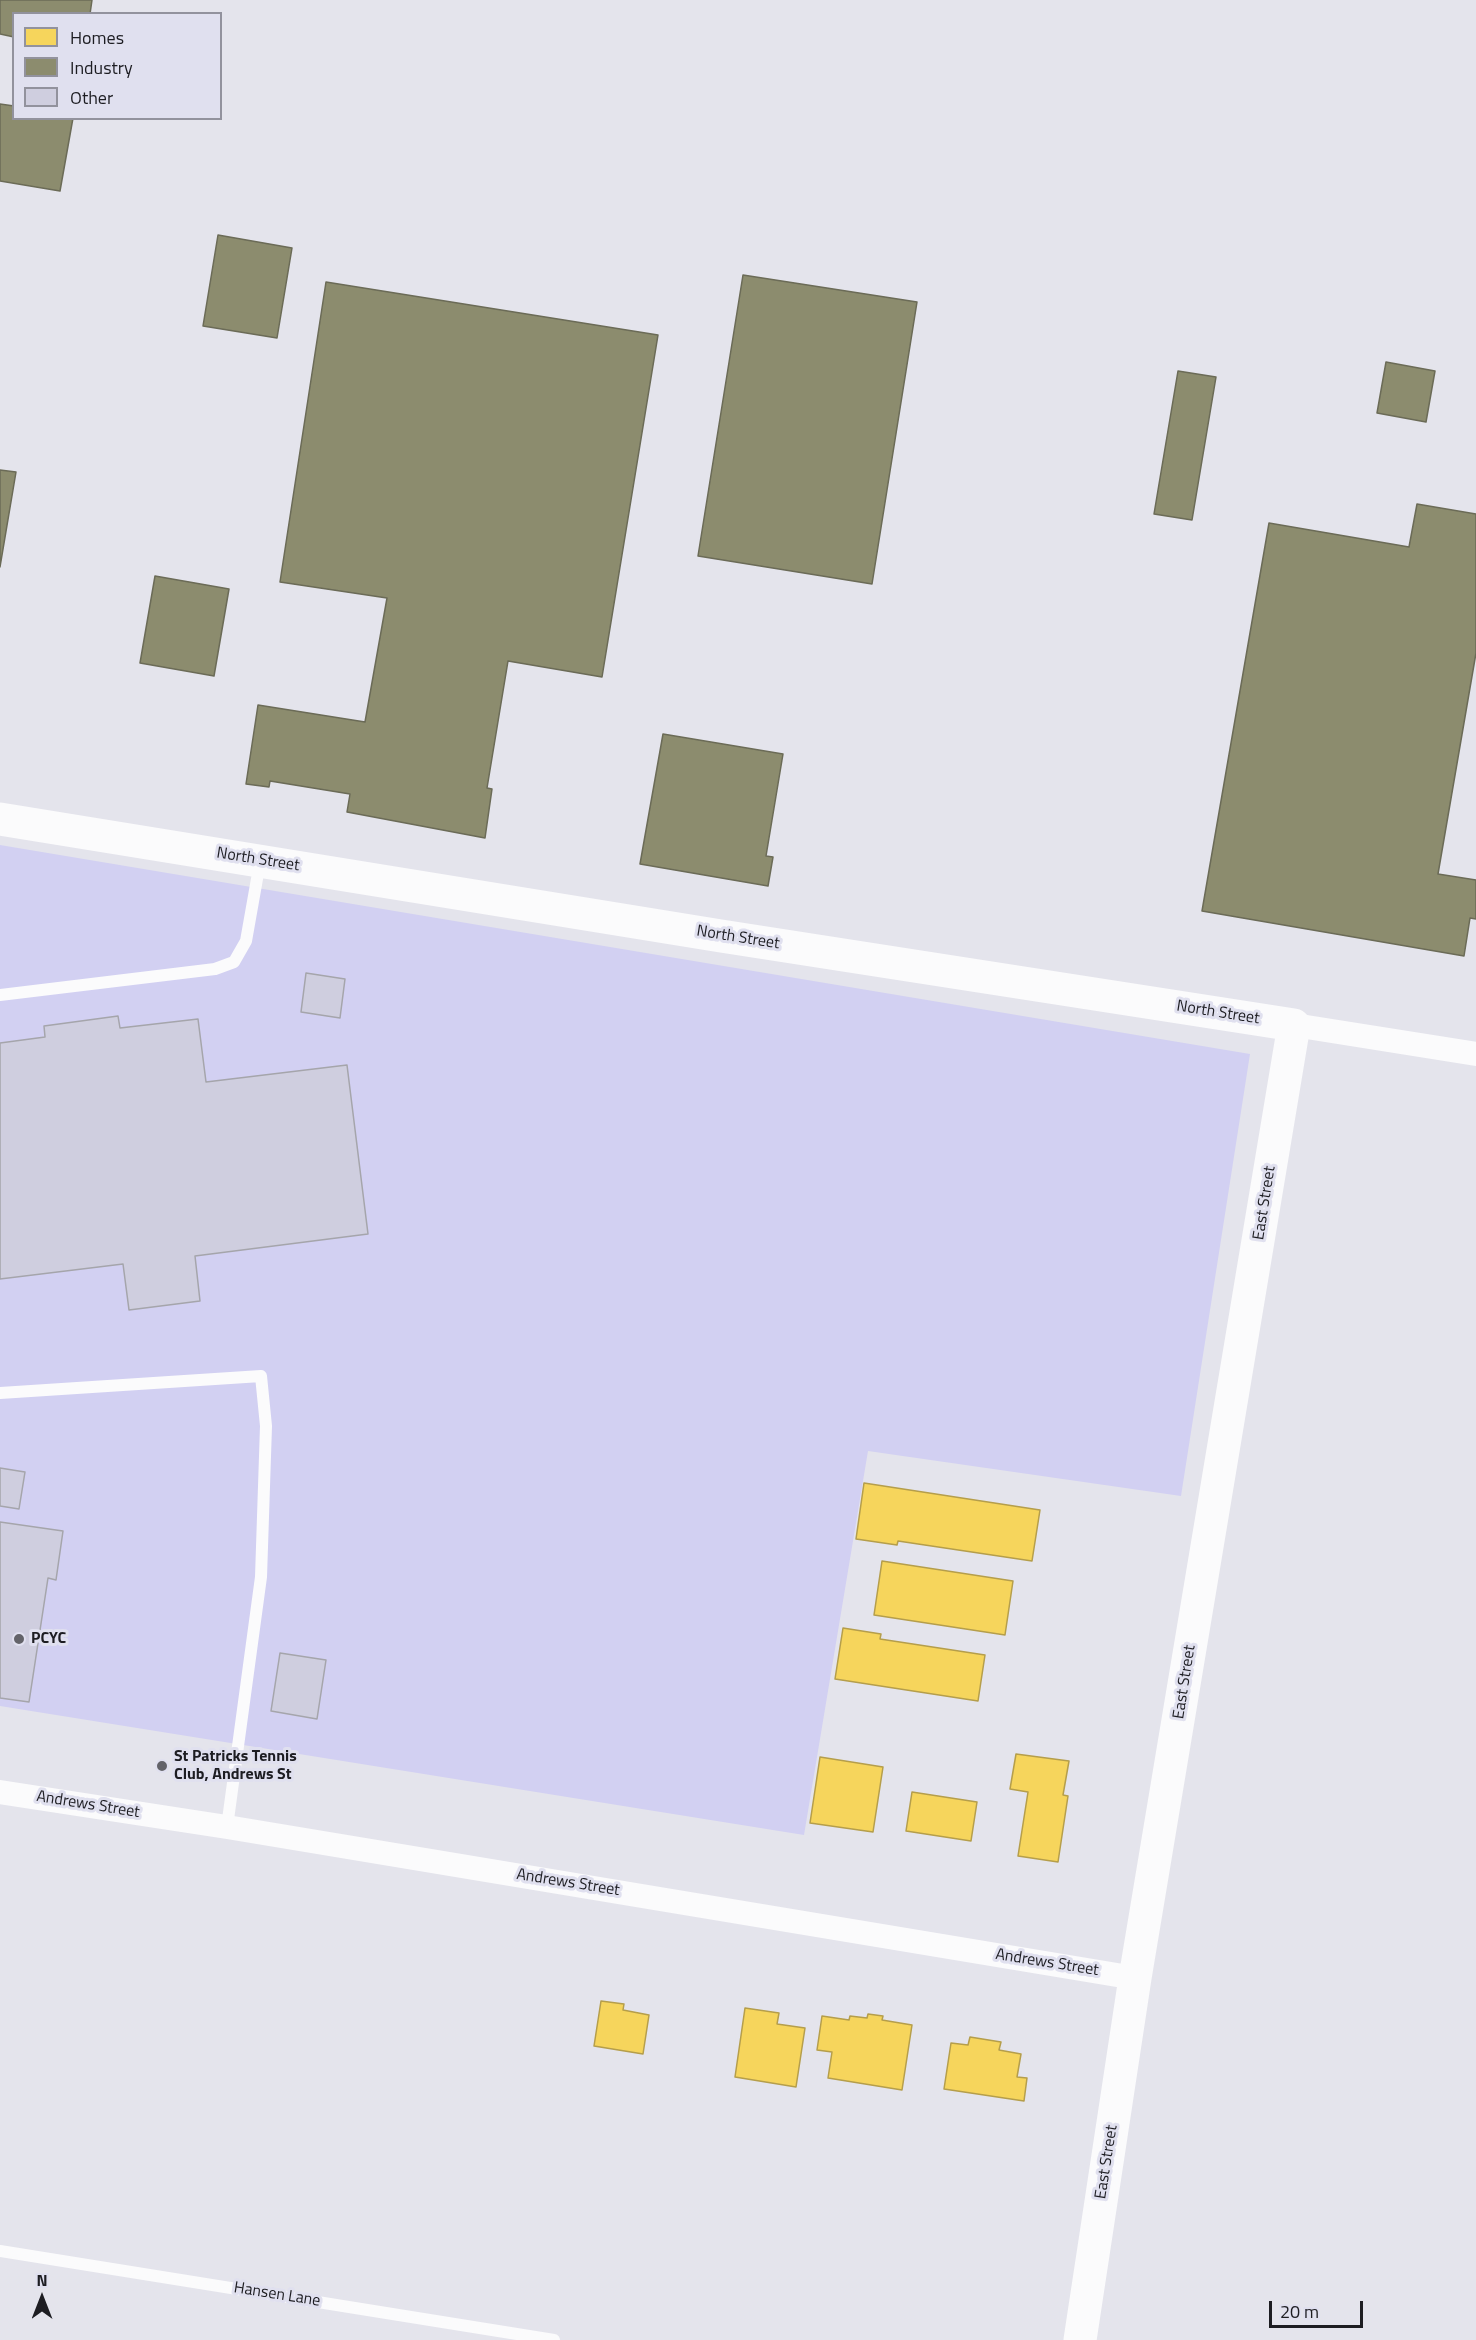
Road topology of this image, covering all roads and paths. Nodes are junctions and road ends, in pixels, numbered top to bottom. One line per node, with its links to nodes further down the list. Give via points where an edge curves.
1 (0, 819): 2 (street, North Street)
2 (260, 861): 3 (lane, via 246,941 234,962 215,969); 4 (street, North Street)
3 (0, 995)
4 (1294, 1025): 5 (street, North Street); 9 (street, East Street)
5 (1476, 1054)
6 (0, 1393): 8 (lane, via 261,1376 266,1426 261,1577)
7 (0, 1792): 8 (street, Andrews Street)
8 (227, 1827): 9 (street, Andrews Street)
9 (1135, 1978): 12 (street, East Street)
10 (0, 2251): 11 (lane, Hansen Lane)
11 (554, 2340)
12 (1080, 2340)

